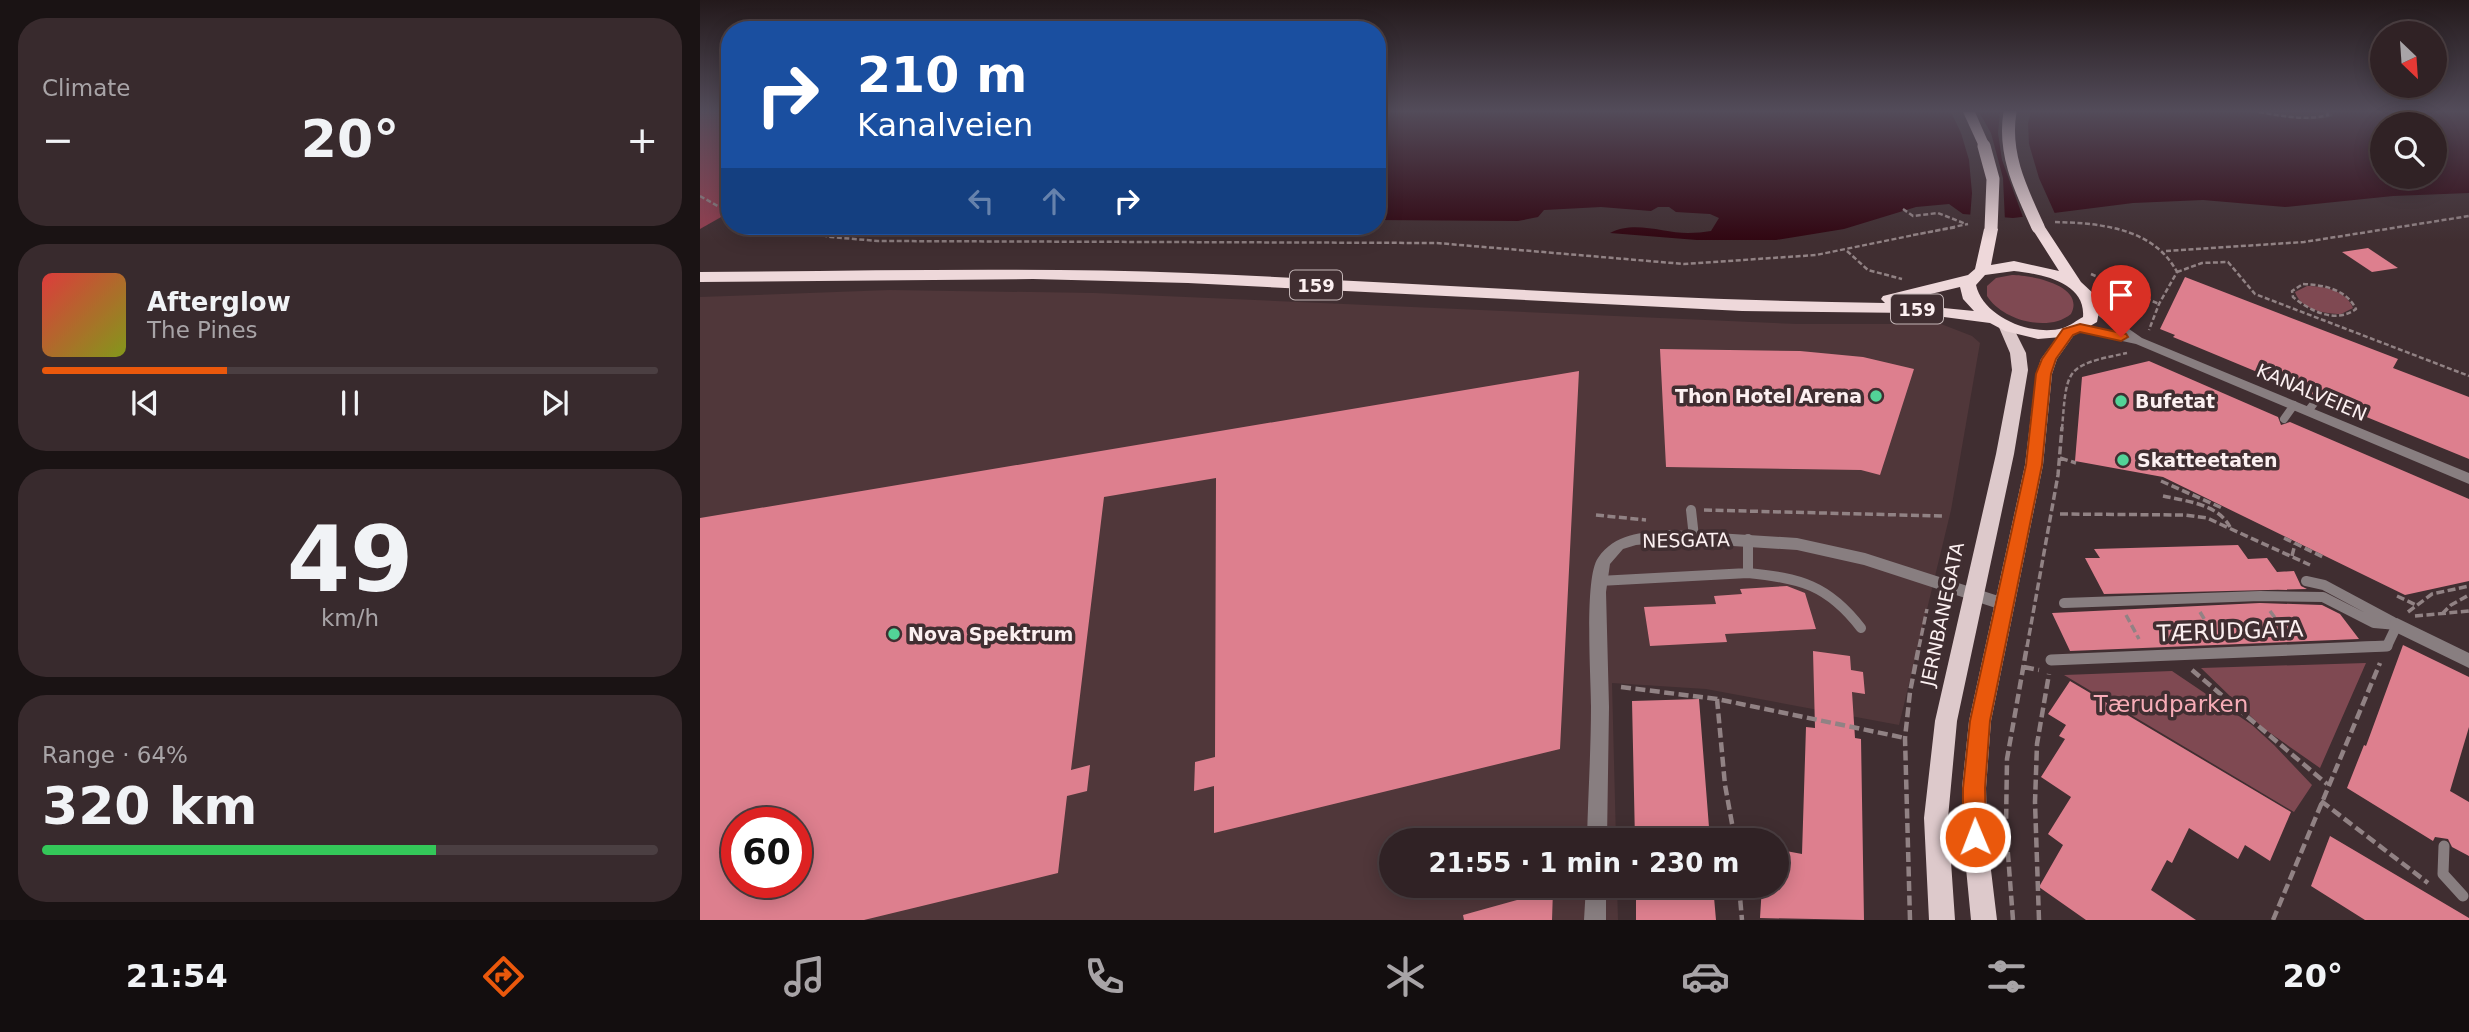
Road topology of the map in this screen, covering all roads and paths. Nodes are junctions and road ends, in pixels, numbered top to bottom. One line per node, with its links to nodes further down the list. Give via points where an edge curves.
1 (1986, 155): 14 (highway, bridge, via 1993,179 1991,229)
2 (2012, 155): 18 (highway, 159, bridge, via 2038,227)
3 (700, 196): 4 (path)
4 (721, 208)
5 (1903, 209): 9 (path, via 1913,216 1938,213 1968,224)
6 (2469, 216): 10 (path, via 2304,242)
7 (2055, 222): 10 (path, via 2125,231)
8 (821, 235): 9 (path, via 889,242 1437,243 1665,263 1759,261)
9 (1847, 251): 16 (path, via 1868,270)
10 (2166, 251): 11 (path)
11 (2177, 272): 19 (path); 23 (path, via 2202,263 2228,262 2255,294)
12 (2089, 273): 19 (path)
13 (954, 274): 15 (highway, 159); 17 (highway); 20 (highway, 159, via 1175,278 1667,303)
14 (1976, 275): 18 (highway, 159, via 2000,267 2029,267); 20 (highway, 159, via 1922,293); 24 (highway, 159, via 1967,290 1969,298)
15 (700, 277)
16 (1909, 280)
17 (700, 285)
18 (2077, 286): 21 (highway, 159)
19 (2159, 304): 26 (path)
20 (1843, 307): 24 (highway, 159, via 1937,310)
21 (2093, 307): 25 (highway, via 2091,319); 26 (street, KANALVEIEN)
22 (2315, 311): 22 (path, via 2345,316 2356,309 2339,291 2314,284 2295,287 2293,297); 23 (path)
23 (2312, 316): 27 (path)
24 (1998, 322): 25 (highway, 159, via 2037,332); 54 (main road, JERNBANEGATA, via 2018,353 2020,370)
25 (2074, 330): 26 (street, KANALVEIEN); 61 (main road, via 2049,359 2044,374 2034,465)
26 (2140, 341): 29 (street, KANALVEIEN); 32 (path, via 2070,374)
27 (2469, 376)
28 (2319, 397): 30 (lane)
29 (2294, 405): 30 (street, KANALVEIEN); 31 (lane)
30 (2308, 411): 34 (street, KANALVEIEN)
31 (2284, 419)
32 (2060, 458): 33 (path); 93 (path, via 2007,759 2006,828)
33 (2076, 463)
34 (2469, 479)
35 (2161, 481): 37 (path)
36 (2163, 496): 43 (path, via 2221,515)
37 (2222, 508)
38 (1691, 510): 44 (lane)
39 (1819, 513): 41 (path)
40 (2060, 514): 42 (path)
41 (1942, 516)
42 (2207, 518)
43 (2230, 527)
44 (1694, 537): 46 (street, NESGATA); 51 (street, NESGATA, via 1653,537 1618,545 1603,562)
45 (2284, 538): 47 (path)
46 (1748, 540): 50 (lane); 54 (street, NESGATA, via 1826,550)
47 (2295, 544): 48 (path); 49 (path)
48 (2292, 556)
49 (2325, 558)
50 (1748, 573): 51 (lane); 67 (lane, via 1811,583 1837,600)
51 (1599, 581): 81 (street, NESGATA)
52 (2306, 582): 66 (lane, TÆRUDGATA, via 2324,585)
53 (2469, 586): 62 (path, via 2432,594)
54 (1972, 594): 61 (street, NESGATA); 91 (main road, JERNBANEGATA, via 1939,774 1936,818)
55 (2469, 595): 65 (path)
56 (2260, 596): 58 (lane, TÆRUDGATA); 66 (lane, TÆRUDGATA, via 2323,597 2374,623); 69 (path)
57 (2398, 596): 62 (path)
58 (2191, 598): 59 (lane, TÆRUDGATA); 70 (path)
59 (2118, 601): 60 (lane, TÆRUDGATA); 71 (path)
60 (2064, 603)
61 (2005, 605): 92 (main road, via 1980,721 1974,788)
62 (2416, 605): 66 (path)
63 (1927, 609): 78 (path)
64 (2469, 611): 65 (path)
65 (2442, 614): 66 (path)
66 (2403, 619): 68 (lane); 74 (street, TÆRUDGATA)
67 (1861, 628)
68 (2387, 646): 69 (lane, TÆRUDGATA); 79 (path)
69 (2299, 652): 70 (lane, TÆRUDGATA)
70 (2226, 654): 72 (lane, TÆRUDGATA)
71 (2149, 656): 72 (lane, TÆRUDGATA); 73 (lane, TÆRUDGATA)
72 (2184, 656): 79 (path, via 2195,675)
73 (2051, 660)
74 (2469, 661)
75 (2050, 672): 94 (path, via 2036,779)
76 (1621, 687): 77 (path)
77 (1717, 699): 78 (path); 82 (path)
78 (1905, 738): 90 (path)
79 (2327, 785): 80 (path)
80 (2321, 801): 84 (path); 95 (path)
81 (1597, 828)
82 (1733, 828)
83 (2444, 846): 85 (lane, via 2441,871)
84 (2437, 890)
85 (2463, 896)
86 (1596, 898): 88 (street)
87 (1740, 898): 89 (path)
88 (1595, 920)
89 (1742, 920)
90 (1910, 920)
91 (1942, 920)
92 (1984, 920)
93 (2013, 920)
94 (2039, 920)
95 (2273, 920)

